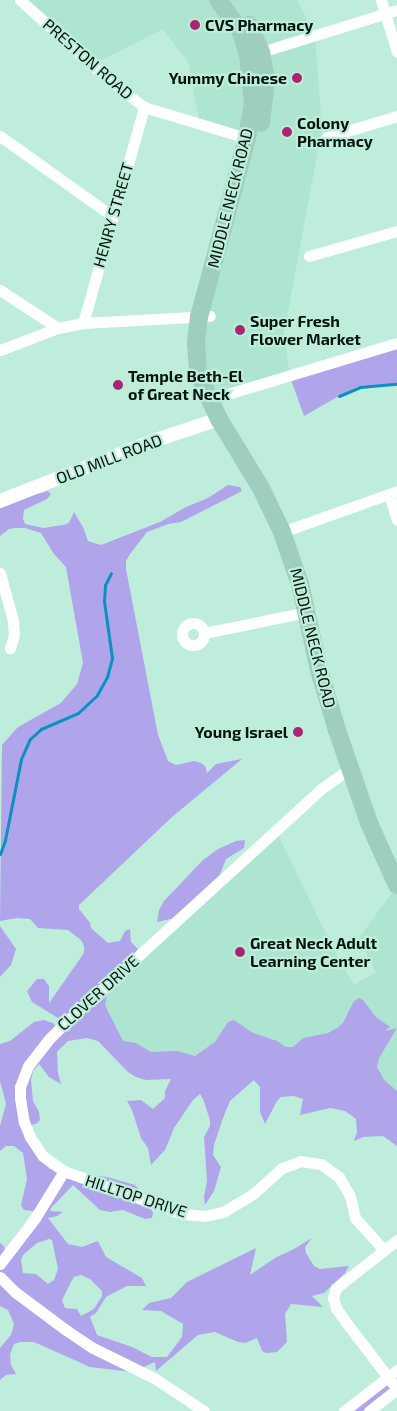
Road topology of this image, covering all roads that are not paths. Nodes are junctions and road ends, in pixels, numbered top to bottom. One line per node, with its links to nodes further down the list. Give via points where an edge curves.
1 (20, 0): 9 (street, PRESTON ROAD, via 103,75)
2 (218, 0): 13 (main road, MIDDLE NECK ROAD, via 241,32 248,56 253,103)
3 (232, 0): 7 (main road, MIDDLE NECK ROAD, via 249,25)
4 (381, 0): 6 (street)
5 (397, 10): 6 (street)
6 (385, 13): 7 (street); 8 (street)
7 (261, 52): 18 (main road, MIDDLE NECK ROAD, via 266,96 256,147)
8 (397, 52)
9 (144, 106): 13 (street, PRESTON ROAD); 14 (street, HENRY STREET)
10 (397, 116): 12 (street)
11 (0, 136): 14 (street)
12 (327, 137)
13 (246, 138): 18 (main road, MIDDLE NECK ROAD)
14 (112, 216): 19 (street, HENRY STREET)
15 (397, 231): 16 (street)
16 (309, 256)
17 (0, 290): 20 (street)
18 (204, 316): 19 (street); 23 (main road, MIDDLE NECK ROAD)
19 (83, 323): 20 (street)
20 (58, 328): 22 (street)
21 (397, 343): 23 (street)
22 (0, 350)
23 (211, 399): 24 (main road, MIDDLE NECK ROAD)
24 (219, 419): 26 (street, OLD MILL ROAD); 28 (main road, MIDDLE NECK ROAD, via 257,480)
25 (393, 492): 27 (street); 28 (street)
26 (0, 501)
27 (397, 520)
28 (282, 532): 30 (main road, MIDDLE NECK ROAD)
29 (0, 573): 32 (street, via 13,622)
30 (307, 612): 31 (street); 33 (main road, MIDDLE NECK ROAD, via 319,670)
31 (204, 633)
32 (10, 648)
33 (350, 768): 34 (main road, MIDDLE NECK ROAD, via 380,851); 35 (street, CLOVER DRIVE, via 320,790 64,1024 26,1070 20,1092 24,1122 43,1156)
34 (397, 885)
35 (64, 1172): 37 (street, HILLTOP DRIVE, via 183,1214 204,1216 236,1206 294,1162 314,1162 339,1177 350,1196 355,1218); 38 (street, via 31,1224)
36 (397, 1240): 37 (street)
37 (384, 1250): 40 (street, via 336,1288 333,1298 345,1321)
38 (0, 1264)
39 (0, 1277): 42 (street, via 66,1330 154,1378)
40 (392, 1373): 41 (street); 43 (street)
41 (397, 1389): 44 (street)
42 (204, 1411)
43 (344, 1411)
44 (369, 1411)

